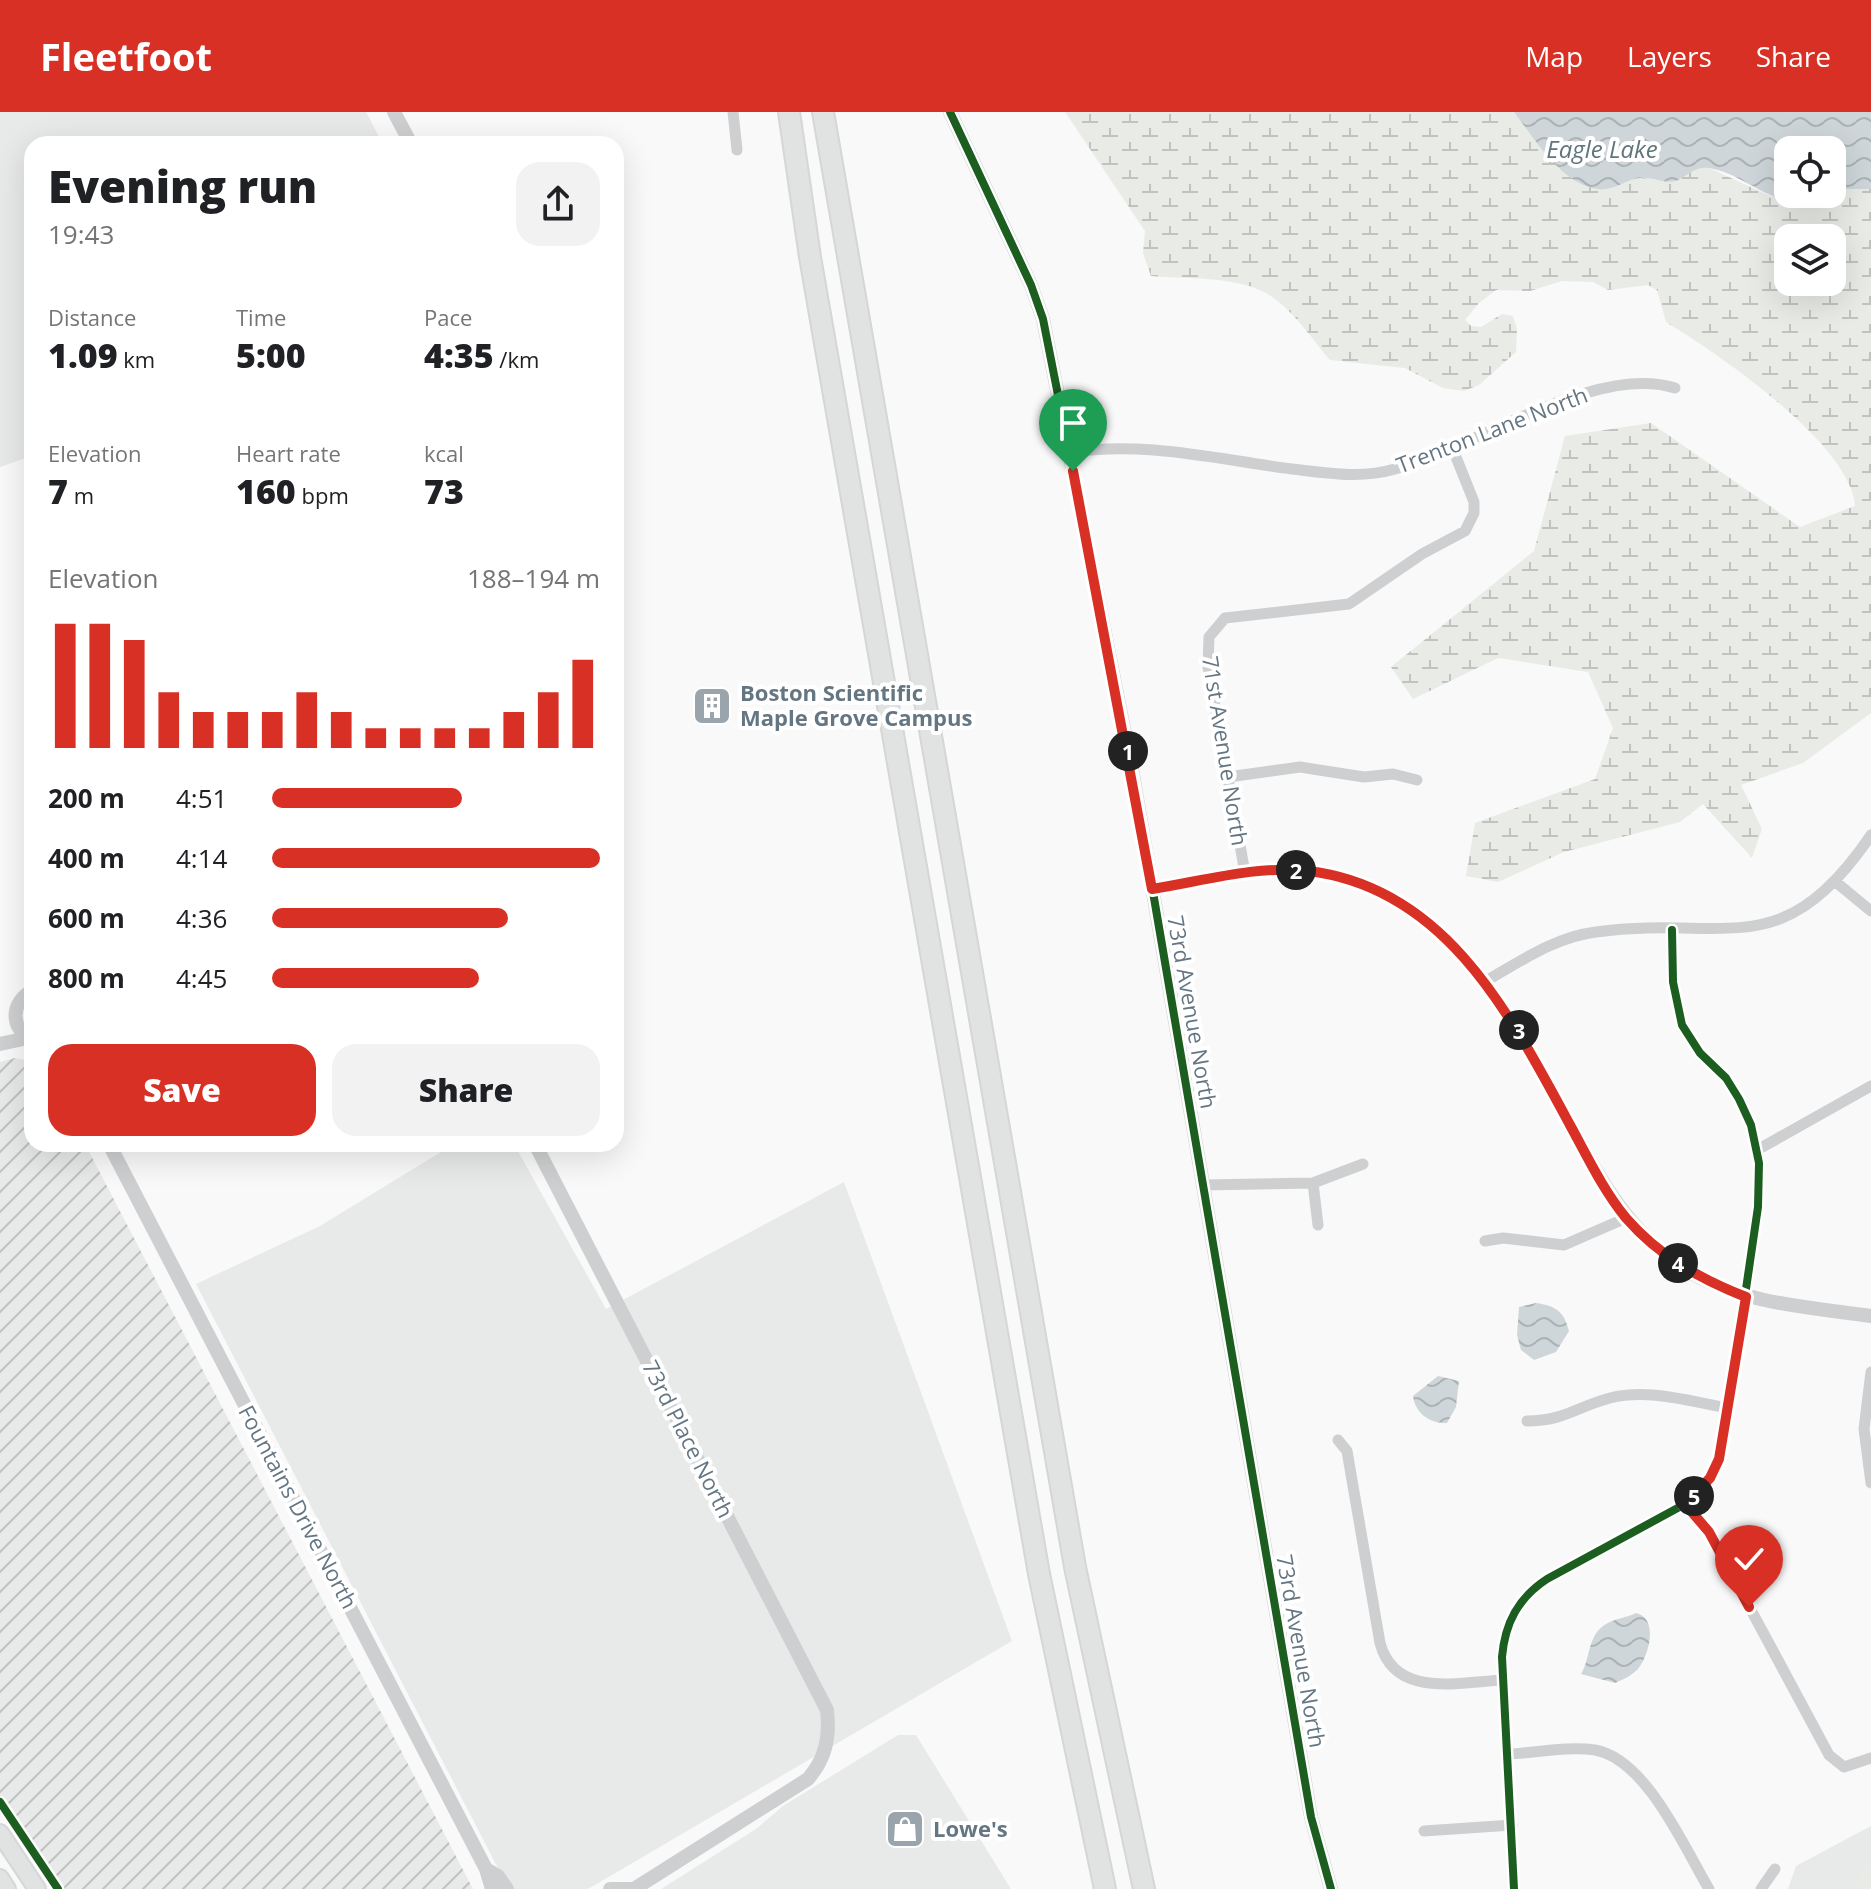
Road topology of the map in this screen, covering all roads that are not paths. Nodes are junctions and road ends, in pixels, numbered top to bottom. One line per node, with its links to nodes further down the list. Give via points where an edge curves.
1 (394, 112): 7 (street)
2 (733, 112): 8 (street)
3 (786, 112): 61 (highway, via 1039,1574)
4 (823, 112): 9 (highway)
5 (835, 112): 9 (highway)
6 (950, 112): 12 (street, 73rd Avenue North, via 1037,300)
7 (407, 136)
8 (737, 150)
9 (848, 267): 62 (highway, via 1075,1567)
10 (1675, 388): 11 (street, Trenton Lane North, via 1638,381 1591,391)
11 (1452, 447): 12 (street, Trenton Lane North, via 1395,469 1353,475 1113,446); 13 (street, 71st Avenue North, via 1474,502 1465,531 1349,604 1233,615 1213,629 1208,667)
12 (1069, 453): 18 (street, 73rd Avenue North)
13 (1228, 777): 14 (street, via 1300,767); 16 (street, 71st Avenue North)
14 (1417, 780)
15 (1871, 835): 17 (street)
16 (1245, 873): 18 (street); 21 (street, via 1307,871 1365,886 1419,916)
17 (1837, 883): 19 (street); 20 (street, via 1798,911 1762,925)
18 (1152, 889): 34 (street, 73rd Avenue North)
19 (1871, 911)
20 (1672, 930): 21 (street, via 1578,936); 29 (street, via 1673,982 1682,1025 1739,1099)
21 (1486, 981): 35 (street)
22 (24, 999): 23 (street)
23 (16, 1007): 24 (street); 25 (street, via 17,1026)
24 (0, 1018)
25 (24, 1033)
26 (24, 1040): 27 (street)
27 (0, 1044)
28 (1871, 1086): 29 (street)
29 (1757, 1150): 38 (street, via 1760,1193)
30 (114, 1152): 52 (street, Fountains Drive North)
31 (539, 1152): 60 (street, 73rd Place North, via 827,1710 824,1756 808,1779)
32 (1363, 1164): 33 (street)
33 (1313, 1183): 34 (street); 36 (street)
34 (1203, 1185): 63 (street, 73rd Avenue North, via 1311,1817)
35 (1626, 1218): 37 (street, via 1564,1245); 38 (street, via 1685,1268)
36 (1318, 1225)
37 (1485, 1241)
38 (1746, 1297): 39 (street); 41 (street)
39 (1871, 1316)
40 (1871, 1372): 44 (street, via 1864,1451)
41 (1729, 1408): 42 (street, via 1632,1394 1554,1421); 45 (street, via 1719,1459 1710,1478)
42 (1527, 1421)
43 (1338, 1440): 46 (street, via 1347,1451 1380,1643 1391,1667 1414,1682)
44 (1871, 1483)
45 (1685, 1504): 46 (street, via 1532,1589 1510,1620 1504,1639); 48 (street, via 1709,1532 1829,1755 1844,1767)
46 (1504, 1680): 47 (street)
47 (1508, 1754): 49 (street); 65 (street, via 1596,1750 1624,1763 1646,1785)
48 (1871, 1758)
49 (1512, 1825): 50 (street); 64 (street)
50 (1424, 1831)
51 (0, 1833): 56 (main road)
52 (486, 1869): 57 (street, Fountains Drive North); 58 (street, Fountains Drive North)
53 (1775, 1869): 66 (street)
54 (0, 1878): 55 (main road)
55 (7, 1889)
56 (37, 1889)
57 (492, 1889)
58 (507, 1889)
59 (610, 1889): 60 (street)
60 (634, 1889)
61 (1105, 1889)
62 (1144, 1889)
63 (1331, 1889)
64 (1514, 1889)
65 (1709, 1889)
66 (1761, 1889)

